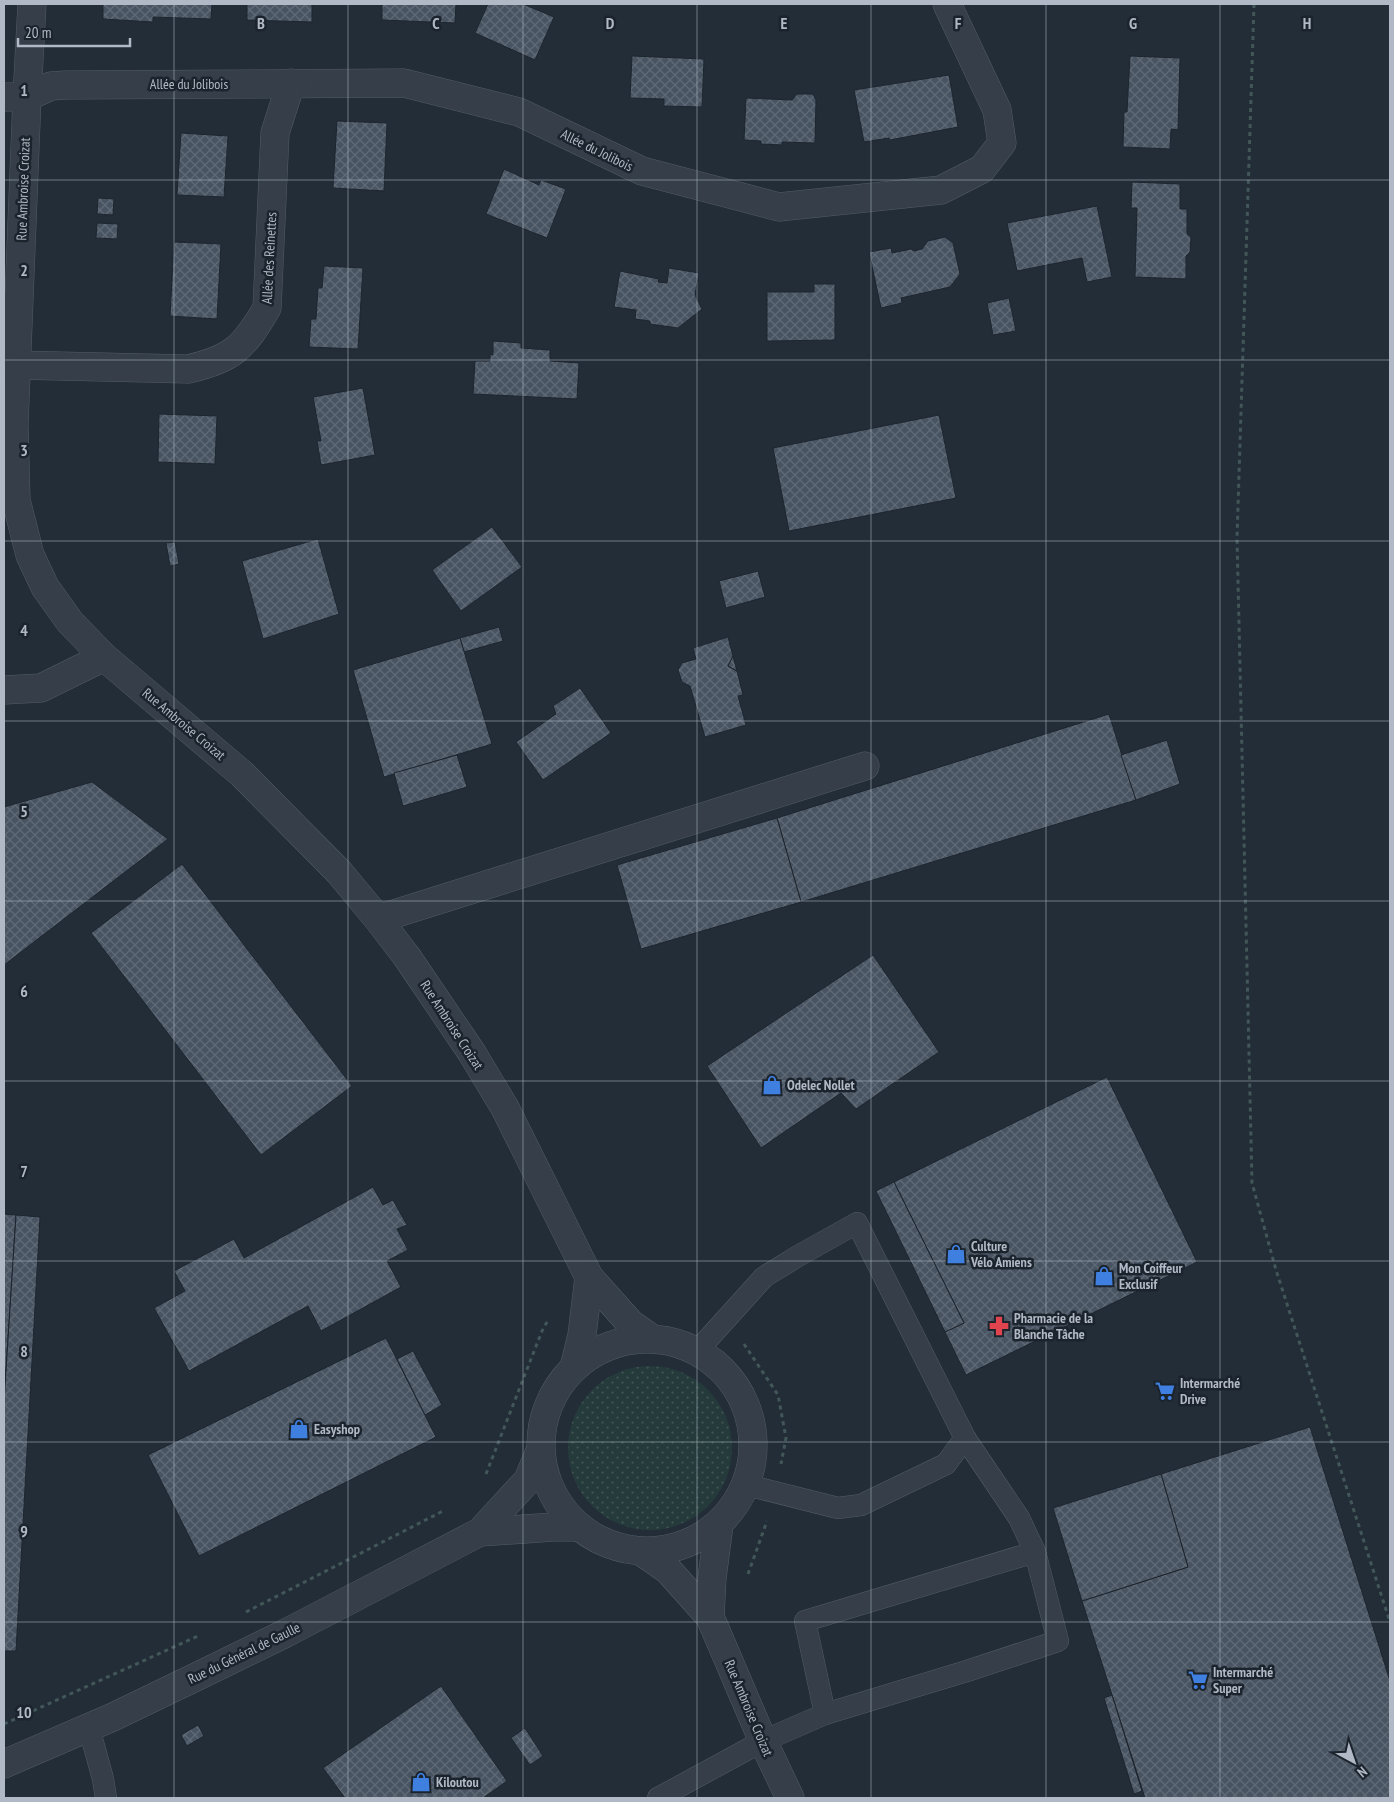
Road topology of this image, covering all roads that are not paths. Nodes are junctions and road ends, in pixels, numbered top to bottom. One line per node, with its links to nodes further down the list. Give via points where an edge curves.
1 (32, 4): 4 (street, Rue Ambroise Croizat)
2 (947, 4): 3 (street, Allée du Jolibois, via 997,110 1002,143 982,169 941,190 779,207 642,172 519,112 414,85)
3 (291, 83): 4 (street, Allée du Jolibois, via 66,85); 5 (street, Allée des Reinettes, via 275,133 267,308 254,330 234,352 214,363 188,369)
4 (15, 97): 5 (street, Rue Ambroise Croizat)
5 (15, 365): 6 (street, Rue Ambroise Croizat, via 16,500 30,555 45,587 70,622)
6 (104, 657): 7 (street, via 41,688); 9 (street, Rue Ambroise Croizat, via 242,774 339,872)
7 (4, 690)
8 (865, 766): 9 (street)
9 (378, 919): 10 (street, Rue Ambroise Croizat, via 461,1037 505,1108)
10 (589, 1277): 11 (street, Rue Ambroise Croizat, via 631,1324); 13 (street, via 582,1335)
11 (651, 1338): 12 (street); 13 (street, via 609,1346)
12 (698, 1350): 14 (lane, via 764,1277 857,1223); 16 (street, via 723,1369 742,1394 752,1423 754,1454)
13 (574, 1368): 15 (street, via 548,1406)
14 (964, 1438): 16 (lane, via 946,1464 861,1505 838,1508); 21 (lane, via 1019,1518)
15 (540, 1451): 18 (street, via 546,1479 559,1506); 19 (street, Rue du Général de Gaulle, via 528,1480)
16 (747, 1485): 17 (street)
17 (719, 1524): 20 (street, via 696,1540 670,1550); 22 (street, Rue Ambroise Croizat)
18 (578, 1527): 19 (street, Rue du Général de Gaulle); 20 (street, via 608,1545)
19 (480, 1532): 24 (street, Rue du Général de Gaulle, via 277,1637)
20 (642, 1552): 22 (street, Rue Ambroise Croizat, via 668,1570)
21 (1035, 1552): 23 (lane, via 805,1621); 23 (lane, via 1058,1641)
22 (710, 1617): 25 (street, Rue Ambroise Croizat)
23 (825, 1714): 25 (lane)
24 (89, 1728): 26 (street, Rue du Général de Gaulle); 28 (lane)
25 (763, 1741): 27 (lane); 29 (street, Rue Ambroise Croizat)
26 (4, 1764)
27 (662, 1797)
28 (106, 1798)
29 (790, 1798)

